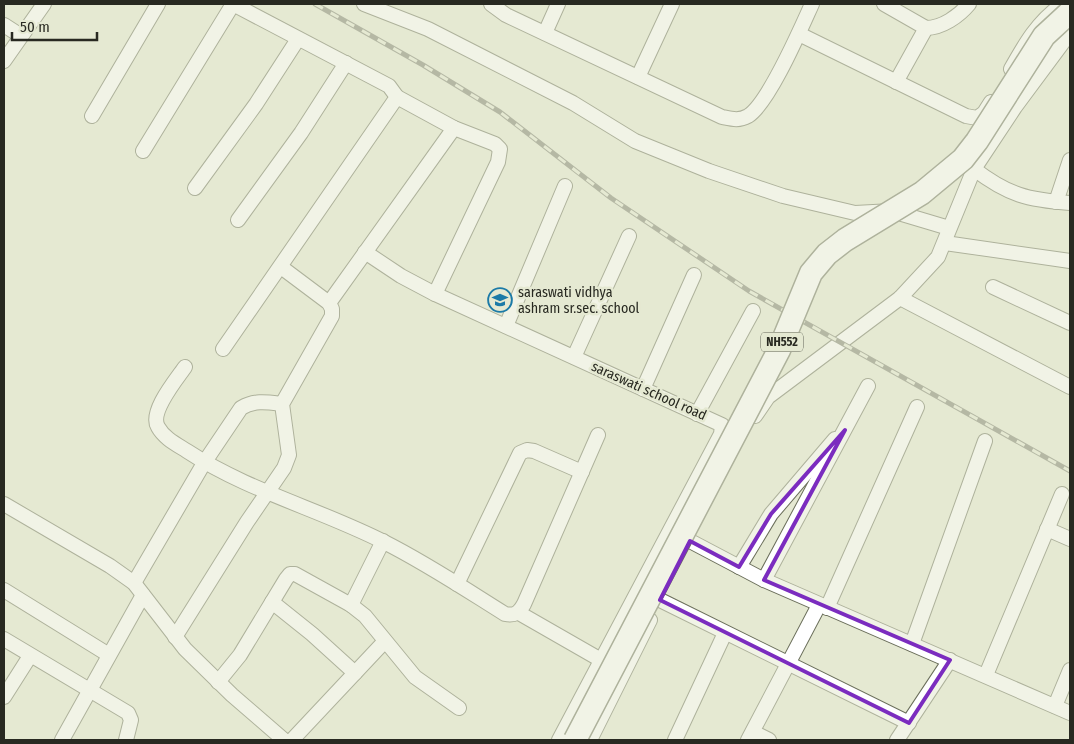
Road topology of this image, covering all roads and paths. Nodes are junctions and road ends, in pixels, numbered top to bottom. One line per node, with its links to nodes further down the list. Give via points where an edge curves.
1 (44, 4): 18 (street)
2 (158, 4): 25 (street)
3 (233, 4): 19 (street); 27 (street)
4 (364, 4): 35 (street, via 480,54 573,103 635,141 709,171 792,198 855,213 892,211)
5 (491, 4): 15 (street, via 506,15)
6 (558, 4): 15 (street)
7 (672, 4): 22 (street)
8 (812, 4): 17 (street)
9 (884, 4): 14 (street)
10 (970, 4): 14 (street, via 945,23)
11 (1062, 4): 23 (street, via 1032,32 984,113 977,118 966,116)
12 (1070, 12): 107 (highway, NH552, bridge, via 1044,36 963,159 922,193 845,240 827,254 812,273 771,366)
13 (4, 25): 18 (street)
14 (926, 28): 23 (street)
15 (545, 33): 22 (street)
16 (1070, 33): 29 (street)
17 (799, 34): 22 (street, via 763,100 750,115 737,120 722,117); 23 (street)
18 (20, 36): 20 (street)
19 (298, 39): 21 (street); 31 (street)
20 (4, 61)
21 (346, 63): 24 (street, via 390,86); 34 (street, via 301,133)
22 (638, 77)
23 (896, 82)
24 (397, 97): 26 (street); 40 (street)
25 (92, 116)
26 (454, 128): 38 (street); 43 (street, via 495,144 501,154)
27 (143, 151)
28 (1070, 160): 32 (street)
29 (974, 169): 32 (street, via 1014,194 1037,201); 35 (street)
30 (565, 186): 48 (street)
31 (195, 188)
32 (1056, 202): 33 (street)
33 (1070, 202)
34 (238, 220)
35 (949, 228): 37 (street)
36 (629, 236): 50 (street)
37 (945, 243): 39 (street); 44 (street, via 938,257)
38 (365, 252): 43 (street, saraswati school road); 45 (street)
39 (1070, 261)
40 (280, 267): 45 (street); 49 (street)
41 (694, 275): 54 (street)
42 (993, 287): 47 (street)
43 (436, 294): 48 (street, saraswati school road)
44 (900, 298): 53 (street); 69 (street, via 768,397 743,435)
45 (329, 303): 55 (street, via 332,309 328,326)
46 (753, 311): 57 (street)
47 (1070, 323)
48 (506, 326): 50 (street, saraswati school road)
49 (224, 349)
50 (574, 357): 54 (street, saraswati school road)
51 (185, 367): 61 (street, via 156,413 157,426 166,438)
52 (868, 386): 58 (street)
53 (1070, 387)
54 (643, 388): 57 (street, saraswati school road)
55 (282, 404): 61 (street, via 260,401 241,408); 63 (street, via 289,455)
56 (917, 407): 79 (street)
57 (697, 414): 88 (street, saraswati school road, via 722,425 721,434)
58 (845, 430): 70 (street, via 830,442 771,514); 71 (street)
59 (598, 435): 62 (street)
60 (985, 441): 85 (street)
61 (204, 463): 63 (street); 72 (street)
62 (582, 472): 73 (street, via 534,451 520,453); 80 (street)
63 (267, 494): 68 (street); 82 (street)
64 (1062, 494): 66 (street)
65 (4, 504): 72 (street)
66 (1047, 529): 67 (street); 93 (street)
67 (1070, 539)
68 (383, 541): 73 (street); 78 (street)
69 (690, 541): 70 (street); 76 (street)
70 (739, 567): 71 (street)
71 (764, 580): 79 (street)
72 (134, 583): 75 (street)
73 (458, 584): 80 (street, via 505,614 513,616)
74 (4, 590): 86 (street)
75 (143, 595): 82 (street); 86 (street)
76 (660, 600): 81 (street); 108 (street)
77 (272, 602): 78 (street, via 290,574 295,574); 92 (street); 94 (street, via 240,655)
78 (351, 605): 84 (street, via 365,616)
79 (823, 606): 85 (street); 90 (street)
80 (519, 613): 88 (street)
81 (725, 633): 90 (street); 109 (street)
82 (175, 638): 94 (street)
83 (4, 639): 87 (street)
84 (385, 641): 92 (street); 98 (street, via 415,677)
85 (912, 644): 89 (street)
86 (109, 655): 95 (street)
87 (30, 656): 95 (street); 96 (street)
88 (601, 660): 106 (street, saraswati school road)
89 (950, 660): 93 (street); 100 (street)
90 (788, 665): 100 (street); 101 (street)
91 (1070, 670): 97 (street)
92 (355, 673): 105 (street)
93 (986, 675): 97 (street)
94 (218, 682): 102 (street)
95 (89, 690): 103 (street); 104 (street, via 128,713 131,720)
96 (4, 697)
97 (1055, 706): 99 (street)
98 (459, 708)
99 (1070, 713)
100 (909, 723): 111 (street)
101 (751, 736): 110 (street)
102 (278, 738)
103 (62, 740)
104 (126, 740)
105 (292, 740)
106 (560, 740)
107 (575, 740)
108 (590, 740)
109 (675, 740)
110 (769, 740)
111 (897, 740)

